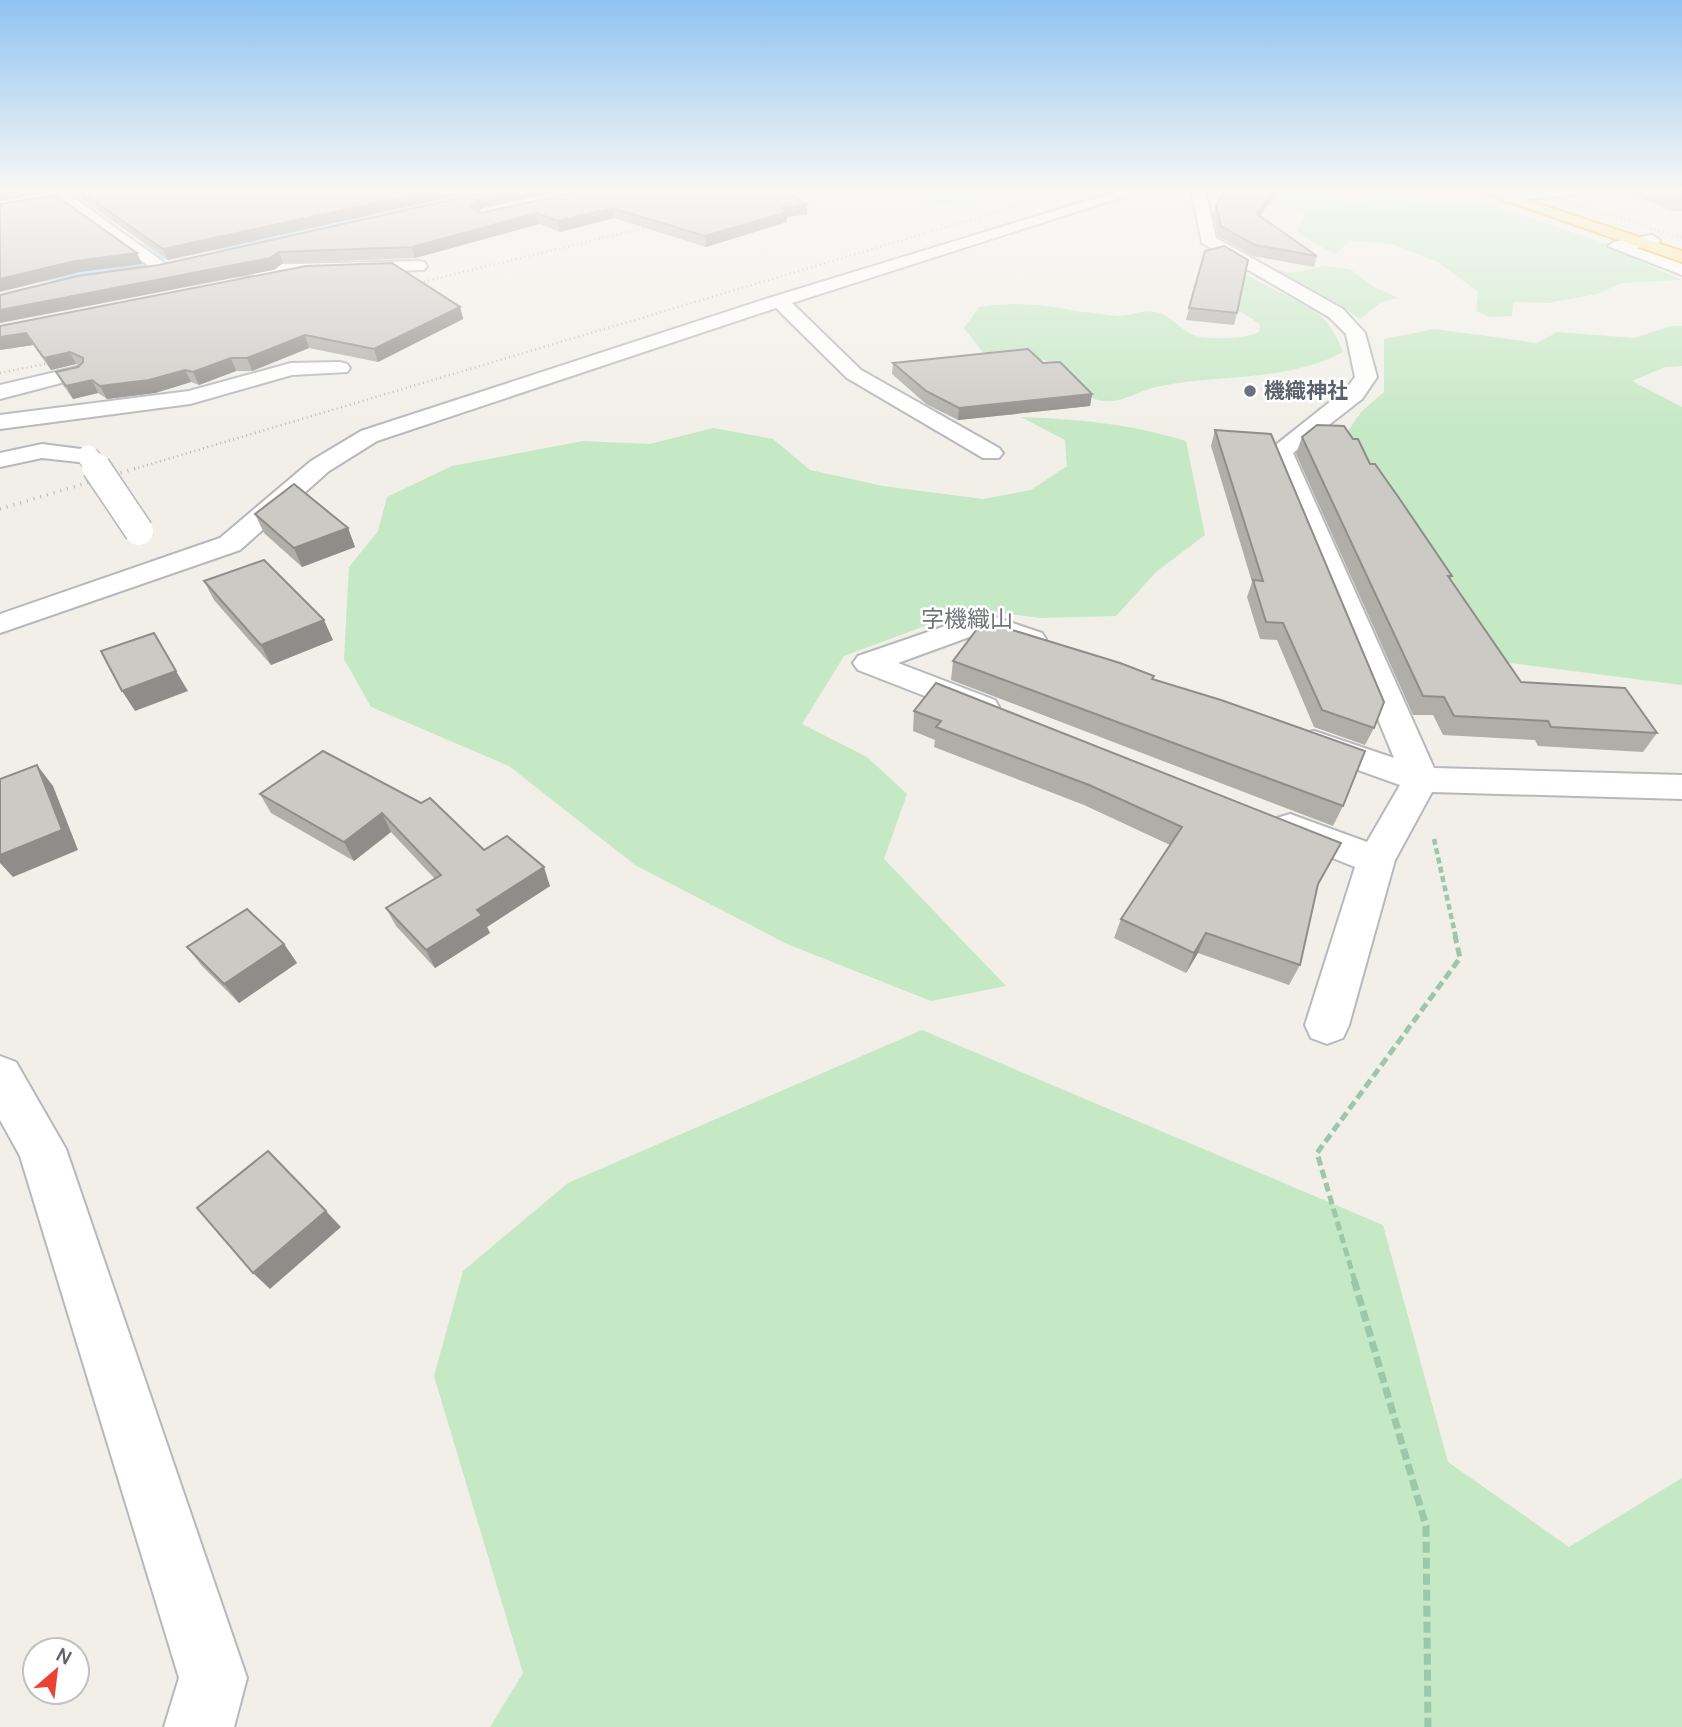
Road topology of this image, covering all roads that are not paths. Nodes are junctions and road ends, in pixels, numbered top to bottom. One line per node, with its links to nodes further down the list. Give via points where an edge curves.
1 (144, 271): 5 (street)
2 (307, 271): 6 (street)
3 (877, 271): 7 (street)
4 (1262, 271): 19 (street, via 1336,313 1355,333 1366,377 1354,394 1280,451)
5 (94, 278)
6 (215, 289)
7 (779, 301): 12 (street, via 854,374); 14 (street, via 369,436 320,466 230,544)
8 (340, 368): 11 (street, via 291,369 191,397)
9 (77, 373): 10 (street)
10 (0, 391)
11 (0, 422)
12 (991, 453)
13 (0, 460): 14 (street, bridge, via 42,451 88,456)
14 (162, 568): 15 (street)
15 (0, 624)
16 (1060, 650): 17 (street, via 983,622 869,663)
17 (1012, 718)
18 (1279, 729): 19 (street)
19 (1421, 780): 20 (street); 22 (street)
20 (1682, 787)
21 (1259, 815): 22 (street)
22 (1376, 860): 23 (street)
23 (1327, 1025)
24 (0, 1076): 25 (street, via 42,1149 213,1678)
25 (199, 1727)

